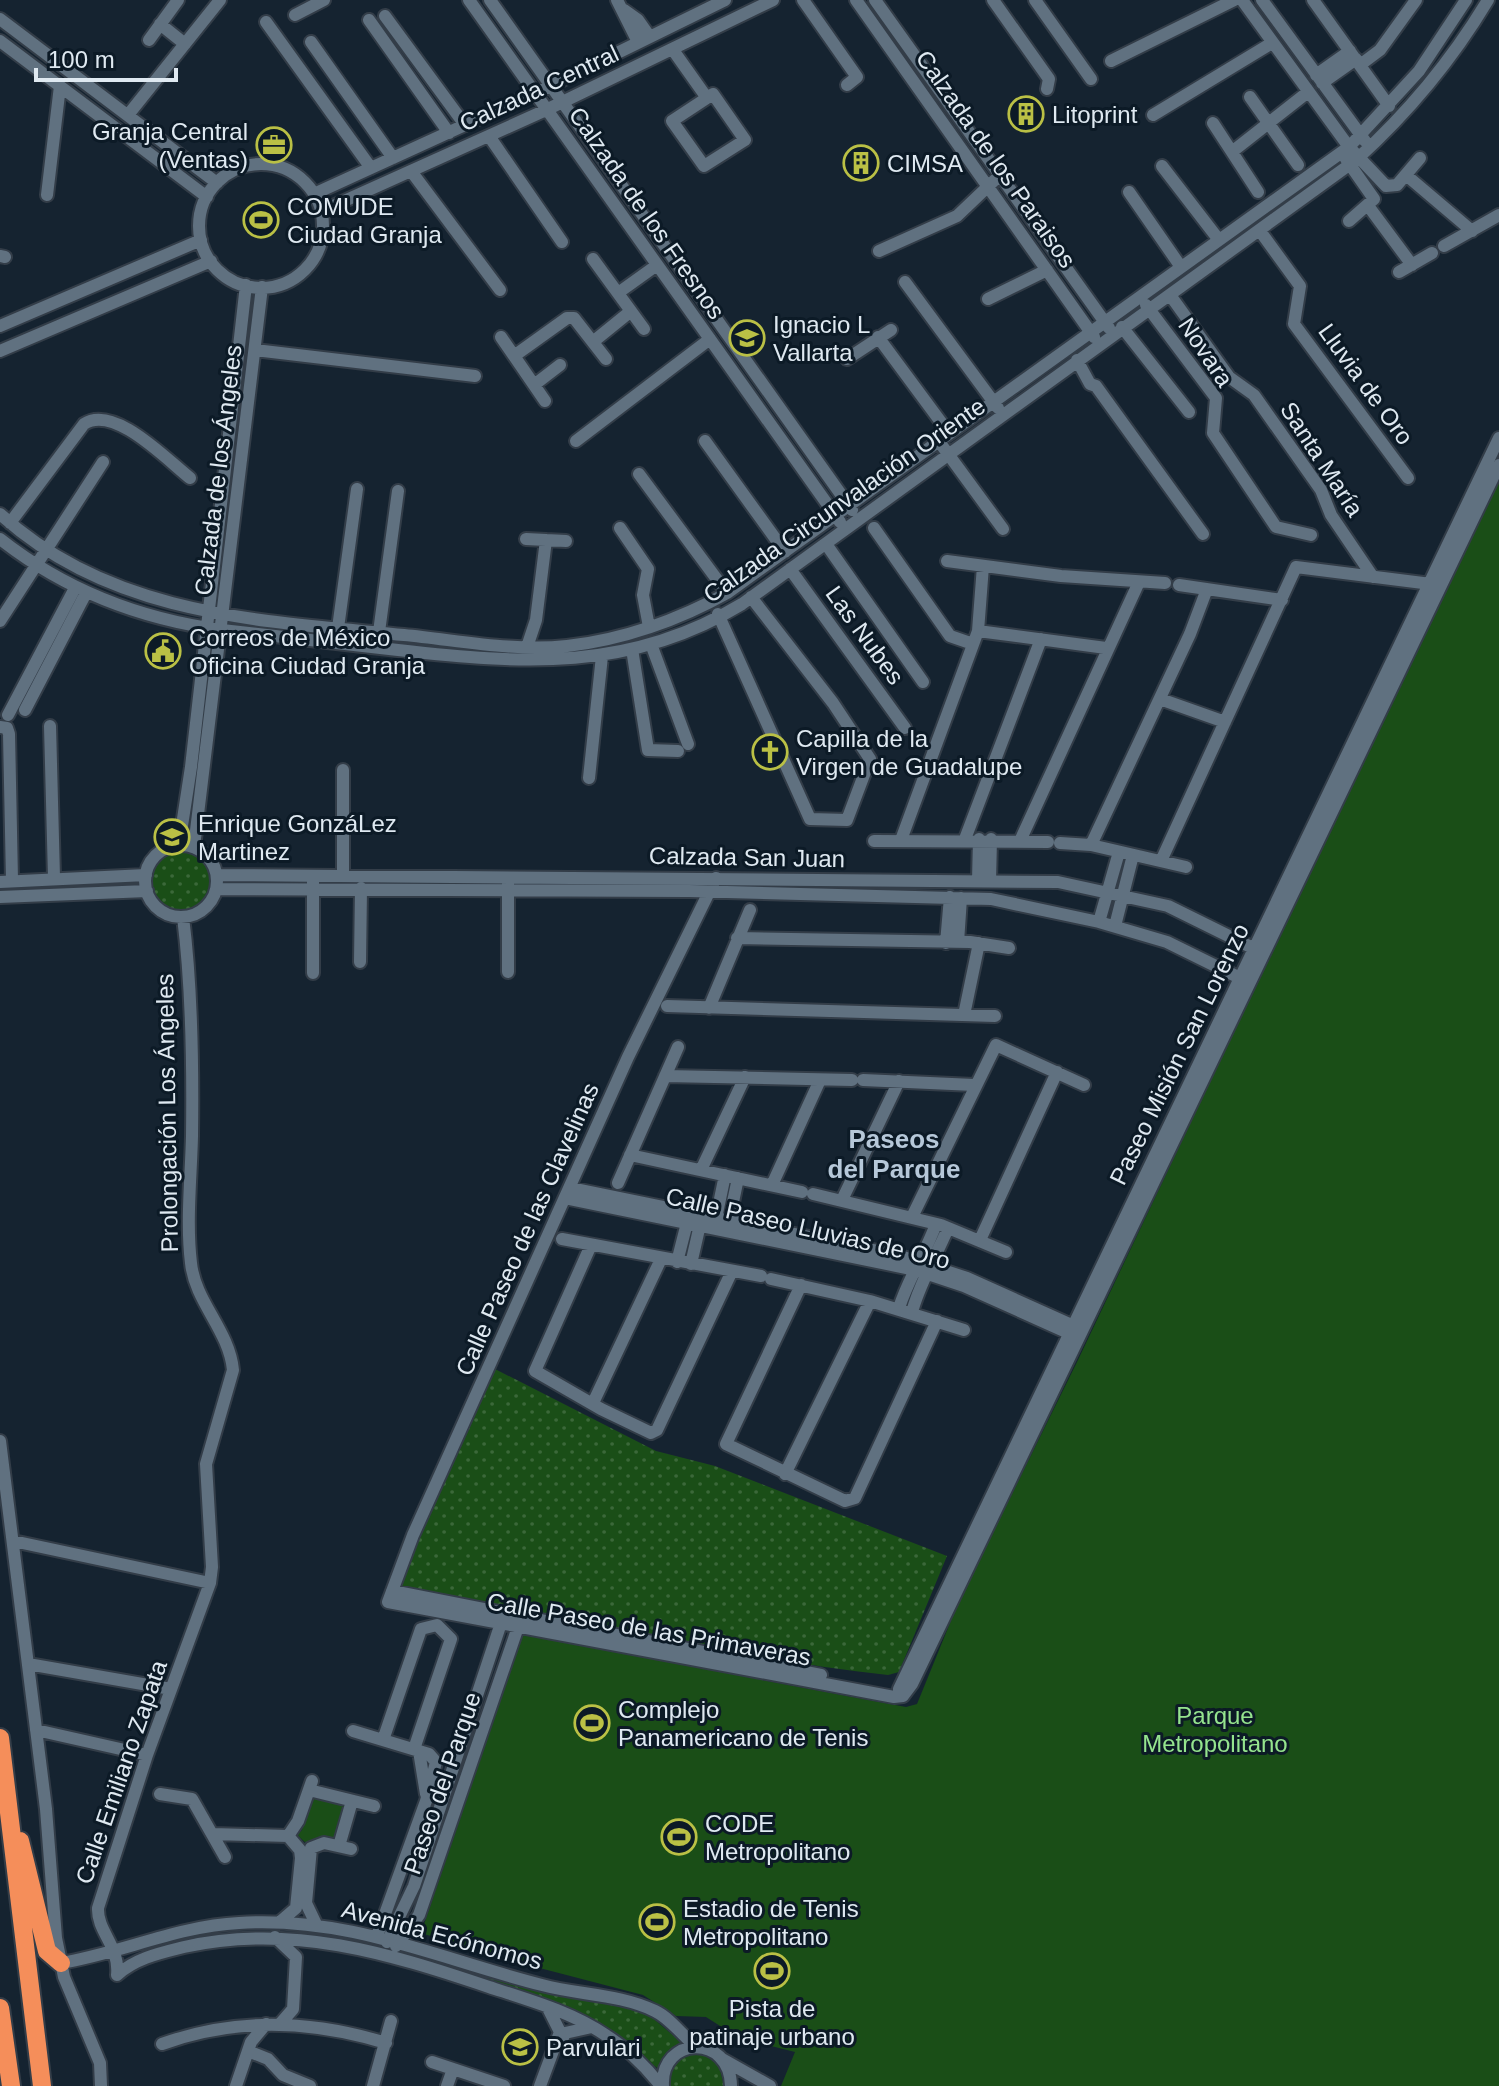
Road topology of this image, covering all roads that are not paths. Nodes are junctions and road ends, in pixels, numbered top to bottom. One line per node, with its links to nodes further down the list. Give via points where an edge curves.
1 (178, 0): 26 (street)
2 (220, 0): 32 (street)
3 (324, 0): 21 (street)
4 (469, 0): 46 (street, Calzada de los Fresnos)
5 (490, 0): 44 (street, Calzada de los Fresnos)
6 (773, 0): 33 (street, Calzada Central)
7 (803, 0): 42 (street, via 857,77)
8 (856, 0): 76 (street, Calzada de los Paraisos)
9 (875, 0): 72 (street, Calzada de los Paraisos)
10 (993, 0): 45 (street, via 1049,79)
11 (1035, 0): 40 (street)
12 (1234, 0): 37 (street)
13 (1242, 0): 31 (street)
14 (1262, 0): 36 (street)
15 (1416, 0): 35 (street, via 1380,50)
16 (1466, 0): 51 (street, Calzada Circunvalación Oriente)
17 (1488, 0): 61 (street, Calzada Circunvalación Oriente, via 1436,76)
18 (717, 2): 28 (street, Calzada Central)
19 (1320, 2): 35 (street)
20 (621, 5): 28 (street, via 638,20)
21 (295, 15)
22 (385, 16): 56 (street)
23 (0, 19): 34 (street)
24 (369, 20): 58 (street)
25 (266, 22): 69 (street)
26 (160, 24): 27 (street); 32 (street)
27 (149, 40)
28 (644, 40): 44 (street, Calzada Central)
29 (0, 41): 38 (street)
30 (311, 42): 64 (street)
31 (1272, 43): 39 (street); 54 (street)
32 (185, 44): 53 (street)
33 (673, 50): 49 (street); 50 (street, Calzada Central)
34 (46, 53): 38 (street); 53 (street)
35 (1356, 58): 41 (street); 51 (street)
36 (1306, 60): 39 (street); 41 (street)
37 (1111, 61)
38 (36, 66): 43 (street)
39 (1291, 70): 47 (street)
40 (1091, 79)
41 (1319, 79): 60 (street)
42 (847, 85)
43 (60, 86): 80 (street); 81 (street)
44 (550, 86): 46 (street, Calzada Central); 50 (street, Calzada de los Fresnos)
45 (1047, 89)
46 (535, 94): 52 (street, Calzada de los Fresnos); 56 (street, Calzada Central)
47 (1310, 95): 57 (street); 62 (street)
48 (1250, 97): 57 (street)
49 (707, 98): 49 (street, via 672,121 704,166 745,140 713,94)
50 (562, 103): 52 (street, Calzada Central); 112 (street, Calzada de los Fresnos)
51 (1389, 106): 60 (street, Calzada Circunvalación Oriente)
52 (546, 110): 59 (street, Calzada Central); 97 (street, Calzada de los Fresnos)
53 (128, 115): 74 (street)
54 (1153, 115)
55 (1213, 123): 63 (street)
56 (465, 125): 58 (street, Calzada Central)
57 (1270, 125): 63 (street); 67 (street)
58 (449, 133): 64 (street, Calzada Central)
59 (489, 136): 70 (street, Calzada Central); 89 (street)
60 (1361, 136): 61 (street); 62 (street, Calzada Circunvalación Oriente)
61 (1370, 147): 66 (street, Calzada Circunvalación Oriente)
62 (1345, 150): 66 (street); 71 (street, Calzada Circunvalación Oriente)
63 (1233, 151): 78 (street)
64 (393, 158): 69 (street, Calzada Central)
65 (1420, 158): 73 (street)
66 (1354, 161): 73 (street, via 1386,186 1397,185); 75 (street, Calzada Circunvalación Oriente); 82 (street, via 1372,191)
67 (1298, 165)
68 (1162, 166): 90 (street)
69 (371, 168): 79 (street, Calzada Central)
70 (411, 171): 83 (street, Calzada Central); 105 (street)
71 (1314, 174): 75 (street); 90 (street, Calzada Circunvalación Oriente)
72 (1000, 175): 76 (street); 114 (street, Calzada de los Paraisos)
73 (1406, 175): 87 (street)
74 (217, 183): 79 (street, via 250,165 275,166 298,176); 81 (street)
75 (1323, 185): 86 (street, Calzada Circunvalación Oriente)
76 (986, 187): 92 (street, via 957,216); 100 (street, Calzada de los Paraisos)
77 (1129, 192): 99 (street)
78 (1258, 192)
79 (314, 194): 83 (street)
80 (47, 195)
81 (207, 197): 88 (street, via 200,218)
82 (1369, 207): 85 (street); 98 (street)
83 (322, 211): 104 (street, via 315,257 292,279)
84 (1499, 215): 87 (street)
85 (1349, 221)
86 (1260, 231): 95 (street, Calzada Circunvalación Oriente); 150 (street, Lluvia de Oro, via 1300,286 1294,324)
87 (1472, 231): 91 (street)
88 (201, 240): 96 (street); 115 (street)
89 (562, 242)
90 (1214, 243): 95 (street); 99 (street, Calzada Circunvalación Oriente)
91 (1444, 246)
92 (879, 251)
93 (1432, 253): 98 (street)
94 (593, 259): 106 (street)
95 (1218, 260): 107 (street, Calzada Circunvalación Oriente)
96 (211, 261): 103 (street); 126 (street)
97 (657, 265): 106 (street); 113 (street, Calzada de los Fresnos)
98 (1412, 265): 101 (street)
99 (1181, 267): 108 (street, Calzada Circunvalación Oriente)
100 (1047, 270): 109 (street); 119 (street, Calzada de los Paraisos)
101 (1399, 272)
102 (905, 282): 137 (street)
103 (246, 285): 104 (street); 185 (street, Calzada de los Ángeles)
104 (262, 287): 125 (street, Calzada de los Ángeles)
105 (500, 290)
106 (618, 293): 111 (street)
107 (1170, 295): 110 (street, Calzada Circunvalación Oriente); 174 (street, Santa María, via 1229,377 1254,395 1321,490 1331,515)
108 (1139, 297): 110 (street, Novara); 114 (street, Calzada Circunvalación Oriente)
109 (988, 299)
110 (1149, 309): 118 (street, Calzada Circunvalación Oriente); 162 (street, Novara, via 1216,398 1213,433 1276,527)
111 (631, 311): 116 (street); 123 (street)
112 (710, 312): 113 (street); 134 (street, Calzada de los Fresnos)
113 (697, 321): 122 (street, Calzada de los Fresnos)
114 (1105, 322): 118 (street, Calzada de los Paraisos); 119 (street, Calzada Circunvalación Oriente)
115 (0, 326)
116 (644, 329)
117 (891, 330): 121 (street)
118 (1118, 331): 124 (street, Calzada Circunvalación Oriente); 138 (street, Calzada de los Paraisos)
119 (1091, 332): 124 (street, Calzada de los Paraisos); 137 (street, Calzada Circunvalación Oriente)
120 (501, 337): 127 (street)
121 (878, 337): 129 (street); 140 (street)
122 (710, 339): 136 (street, Calzada de los Fresnos); 142 (street)
123 (594, 341): 127 (street, via 580,322 567,318); 128 (street)
124 (1099, 344): 130 (street, Calzada Circunvalación Oriente)
125 (255, 350): 132 (street); 186 (street, Calzada de los Ángeles)
126 (0, 351)
127 (514, 356): 133 (street)
128 (606, 359)
129 (847, 359)
130 (1081, 364): 139 (street, Calzada Circunvalación Oriente); 161 (street, via 1090,384)
131 (560, 365): 133 (street)
132 (475, 376)
133 (534, 385): 135 (street)
134 (768, 393): 136 (street); 153 (street, Calzada de los Fresnos)
135 (545, 401)
136 (754, 402): 154 (street, Calzada de los Fresnos)
137 (993, 402): 139 (street); 140 (street, Calzada Circunvalación Oriente)
138 (1189, 412)
139 (1002, 415): 145 (street, Calzada Circunvalación Oriente)
140 (949, 433): 144 (street, Calzada Circunvalación Oriente)
141 (1499, 438): 177 (street, Paseo Misión San Lorenzo)
142 (576, 441)
143 (705, 441): 169 (street)
144 (938, 442): 145 (street); 153 (street, Calzada Circunvalación Oriente)
145 (949, 454): 156 (street, Calzada Circunvalación Oriente); 160 (street)
146 (103, 462): 168 (street)
147 (1499, 465): 256 (street, Paseo Misión San Lorenzo)
148 (639, 474): 181 (street)
149 (190, 478): 155 (street, via 119,422 96,418 84,424)
150 (1408, 478)
151 (357, 489): 191 (street)
152 (398, 491): 194 (street)
153 (849, 506): 154 (street, Calzada Circunvalación Oriente); 156 (street, Calzada de los Fresnos)
154 (836, 516): 159 (street, Calzada de los Fresnos); 169 (street, Calzada Circunvalación Oriente)
155 (5, 519): 168 (street, Calzada Circunvalación Oriente)
156 (858, 519): 159 (street, Calzada Circunvalación Oriente)
157 (620, 528): 189 (street, via 648,569 643,595)
158 (874, 528): 198 (street, via 950,636)
159 (845, 529): 167 (street, Calzada Circunvalación Oriente)
160 (1003, 529)
161 (1203, 534)
162 (1311, 535)
163 (0, 539): 171 (street, Calzada Circunvalación Oriente)
164 (526, 539): 165 (street)
165 (546, 540): 166 (street); 199 (street)
166 (566, 541)
167 (826, 544): 173 (street, Calzada Circunvalación Oriente); 204 (street)
168 (45, 549): 171 (street); 185 (street, Calzada Circunvalación Oriente, via 121,590)
169 (785, 552): 181 (street, Calzada Circunvalación Oriente)
170 (947, 561): 172 (street)
171 (35, 565): 180 (street, Calzada Circunvalación Oriente); 188 (street)
172 (983, 566): 175 (street); 193 (street)
173 (790, 569): 182 (street, Calzada Circunvalación Oriente); 211 (street, Las Nubes)
174 (1373, 577): 177 (street); 183 (street, via 1296,567)
175 (1139, 582): 176 (street); 200 (street)
176 (1165, 583)
177 (1431, 584): 256 (street, Paseo Misión San Lorenzo)
178 (1179, 585): 179 (street)
179 (1207, 589): 183 (street); 205 (street)
180 (80, 590): 190 (street, Calzada Circunvalación Oriente, via 116,606); 206 (street); 207 (street)
181 (727, 593): 184 (street, Calzada Circunvalación Oriente)
182 (751, 597): 187 (street, Calzada Circunvalación Oriente); 187 (street, via 870,759 847,820 810,819)
183 (1282, 600): 208 (street)
184 (711, 602): 187 (street); 189 (street, Calzada Circunvalación Oriente)
185 (208, 613): 186 (street, Calzada Circunvalación Oriente); 190 (street, Calzada de los Ángeles)
186 (224, 615): 191 (street, Calzada Circunvalación Oriente); 192 (street, Calzada de los Ángeles)
187 (720, 617): 197 (street, Calzada Circunvalación Oriente)
188 (0, 621)
189 (655, 625): 199 (street, Calzada Circunvalación Oriente, via 598,642)
190 (207, 628): 192 (street, Calzada Circunvalación Oriente); 219 (street, Calzada de los Ángeles)
191 (338, 628): 194 (street, Calzada Circunvalación Oriente)
192 (222, 630): 202 (street, Calzada Circunvalación Oriente); 221 (street, Calzada de los Ángeles)
193 (978, 631): 195 (street); 198 (street)
194 (379, 632): 196 (street, Calzada Circunvalación Oriente)
195 (1041, 639): 200 (street); 214 (street)
196 (459, 640): 199 (street, Calzada Circunvalación Oriente); 202 (street)
197 (651, 644): 201 (street, Calzada Circunvalación Oriente); 201 (street, via 683,748 648,750)
198 (973, 644): 216 (street)
199 (532, 647)
200 (1106, 648): 218 (street)
201 (632, 649): 203 (street, Calzada Circunvalación Oriente)
202 (457, 656): 203 (street, Calzada Circunvalación Oriente, via 526,662)
203 (602, 656): 213 (street)
204 (923, 682)
205 (1160, 699): 208 (street); 220 (street)
206 (25, 710)
207 (8, 715)
208 (1225, 722): 224 (street)
209 (50, 726): 230 (street)
210 (0, 727): 232 (street, via 9,734)
211 (905, 728)
212 (343, 770): 229 (street)
213 (589, 778)
214 (965, 839): 215 (street); 216 (street)
215 (985, 839): 218 (street); 234 (street)
216 (901, 840): 217 (street)
217 (874, 841)
218 (1020, 841): 220 (street)
219 (179, 845): 221 (street); 227 (street, via 157,854)
220 (1091, 845): 222 (street)
221 (194, 847): 228 (street, via 206,855)
222 (1119, 852): 223 (street); 241 (street)
223 (1133, 855): 224 (street); 243 (street)
224 (1161, 861): 225 (street)
225 (1186, 867)
226 (313, 874): 228 (street, Calzada San Juan); 229 (street, Calzada San Juan); 237 (street)
227 (146, 875): 230 (street); 240 (street)
228 (217, 875): 239 (street)
229 (343, 875): 236 (street, Calzada San Juan)
230 (54, 877): 232 (street)
231 (716, 878): 233 (street, Calzada San Juan); 236 (street, Calzada San Juan); 242 (street, Calle Paseo de las Clavelinas)
232 (6, 881)
233 (872, 881): 234 (street, Calzada San Juan); 244 (street)
234 (984, 881): 235 (street, Calzada San Juan)
235 (1010, 881): 241 (street, Calzada San Juan); 247 (street)
236 (508, 883): 238 (street, Calzada San Juan); 242 (street, Calzada San Juan); 258 (street)
237 (313, 888): 238 (street, Calzada San Juan); 239 (street, Calzada San Juan); 259 (street)
238 (361, 888): 257 (street)
239 (216, 889): 249 (street, via 204,909)
240 (147, 891): 245 (street); 249 (street, via 164,913)
241 (1107, 891): 243 (street, Calzada San Juan); 250 (street)
242 (711, 892): 244 (street, Calzada San Juan); 278 (street, Calle Paseo de las Clavelinas, via 628,1057)
243 (1122, 894): 251 (street); 256 (street, Calzada San Juan, via 1186,913)
244 (871, 896): 246 (street, Calzada San Juan)
245 (0, 897)
246 (955, 898): 247 (street, Calzada San Juan); 253 (street)
247 (1007, 901): 250 (street, Calzada San Juan)
248 (750, 910): 252 (street)
249 (183, 917): 302 (street, Prolongación Los Ángeles, via 188,956 191,1266 231,1354 233,1370 206,1464)
250 (1099, 922): 251 (street, Calzada San Juan)
251 (1115, 926): 260 (street, Calzada San Juan, via 1167,942)
252 (737, 938): 253 (street); 262 (street)
253 (952, 942): 254 (street)
254 (979, 943): 255 (street); 263 (street)
255 (1009, 948)
256 (1258, 950): 260 (street, Paseo Misión San Lorenzo)
257 (360, 962)
258 (508, 972)
259 (313, 973)
260 (1244, 980): 297 (street, Paseo Misión San Lorenzo)
261 (667, 1006): 262 (street)
262 (709, 1008): 263 (street)
263 (964, 1015): 264 (street)
264 (995, 1016)
265 (678, 1047): 267 (street)
266 (1057, 1072): 271 (street, via 996,1045); 272 (street); 285 (street)
267 (665, 1076): 268 (street); 273 (street)
268 (745, 1077): 269 (street); 274 (street)
269 (820, 1080): 270 (street); 277 (street)
270 (899, 1081): 271 (street); 279 (street)
271 (974, 1085): 280 (street)
272 (1084, 1085)
273 (630, 1155): 274 (street); 276 (street)
274 (701, 1170): 275 (street)
275 (731, 1177): 277 (street); 282 (street)
276 (618, 1183)
277 (772, 1185): 279 (street)
278 (568, 1193): 281 (street, Calle Paseo Lluvias de Oro); 303 (street, Calle Paseo de las Clavelinas)
279 (842, 1200): 280 (street)
280 (912, 1217): 283 (street)
281 (695, 1218): 282 (street, Calle Paseo Lluvias de Oro); 289 (street)
282 (722, 1223): 290 (street, Calle Paseo Lluvias de Oro)
283 (942, 1226): 285 (street); 290 (street)
284 (562, 1239): 286 (street)
285 (980, 1240): 287 (street)
286 (591, 1245): 288 (street); 298 (street, via 535,1371)
287 (1006, 1252)
288 (661, 1259): 289 (street); 298 (street)
289 (684, 1263): 291 (street)
290 (924, 1267): 294 (street); 297 (street, Calle Paseo Lluvias de Oro)
291 (732, 1271): 292 (street); 298 (street, via 657,1430 645,1431)
292 (801, 1285): 293 (street); 300 (street, via 726,1444)
293 (870, 1301): 294 (street); 300 (street)
294 (905, 1310): 295 (street)
295 (937, 1321): 296 (street); 300 (street, via 855,1498 845,1501)
296 (964, 1330)
297 (1075, 1332): 308 (street, Paseo Misión San Lorenzo, via 912,1684)
298 (593, 1403)
299 (0, 1441): 301 (street)
300 (785, 1474)
301 (13, 1541): 302 (street); 306 (street)
302 (210, 1583): 307 (street, Calle Emiliano Zapata)
303 (390, 1596): 304 (street, Calle Paseo de las Primaveras)
304 (502, 1619): 305 (street, Calle Paseo de las Primaveras); 315 (street, Paseo del Parque)
305 (520, 1623): 308 (street, Calle Paseo de las Primaveras, via 894,1697); 316 (street, Paseo del Parque)
306 (28, 1664): 307 (street); 309 (street)
307 (171, 1689): 314 (street, Calle Emiliano Zapata)
308 (901, 1692)
309 (36, 1730): 314 (street); 336 (street)
310 (353, 1731): 312 (street)
311 (0, 1738): 320 (highway)
312 (383, 1740): 313 (street); 313 (street, via 421,1629 437,1625 451,1639)
313 (417, 1750): 329 (street, Paseo del Parque, via 436,1762)
314 (147, 1755): 333 (street, Calle Emiliano Zapata, via 98,1908 98,1919)
315 (450, 1781): 316 (street); 329 (street, Paseo del Parque, via 414,1886)
316 (465, 1785): 329 (street, Paseo del Parque, via 419,1915)
317 (160, 1794): 321 (street, via 192,1799)
318 (352, 1801): 319 (street); 322 (street, via 310,1785); 323 (street, via 345,1847 324,1843)
319 (374, 1806)
320 (10, 1819): 336 (highway, via 26,1854 47,1951); 355 (highway)
321 (213, 1834): 322 (street); 324 (street)
322 (288, 1836): 323 (street)
323 (305, 1849): 325 (street, via 297,1903); 326 (street, via 306,1903)
324 (225, 1857)
325 (281, 1921): 326 (street, Avenida Ecónomos); 327 (street, Avenida Ecónomos)
326 (316, 1924): 329 (street, Avenida Ecónomos)
327 (222, 1925): 330 (street); 332 (street, Avenida Ecónomos)
328 (275, 1937): 330 (street, Avenida Ecónomos); 331 (street, Avenida Ecónomos); 342 (street, via 296,1957 293,2009)
329 (389, 1938): 334 (street, Paseo del Parque); 349 (street, Avenida Ecónomos, via 491,1972 572,1993 628,2000 658,2012)
330 (225, 1940): 335 (street, Avenida Ecónomos)
331 (320, 1940): 334 (street, Avenida Ecónomos); 343 (street, via 303,1958 301,2016)
332 (140, 1943): 333 (street, Avenida Ecónomos); 335 (street)
333 (116, 1952): 336 (street, Avenida Ecónomos); 337 (street, Calle Emiliano Zapata)
334 (385, 1954): 338 (street, Avenida Ecónomos)
335 (143, 1959): 337 (street, Avenida Ecónomos)
336 (61, 1963): 356 (street, via 100,2063)
337 (117, 1975)
338 (546, 2006): 345 (street, Avenida Ecónomos); 346 (street)
339 (0, 2008): 354 (highway)
340 (391, 2021): 347 (street)
341 (266, 2024): 342 (street); 344 (street); 350 (street)
342 (280, 2024): 343 (street)
343 (314, 2026): 347 (street)
344 (232, 2027): 348 (street); 350 (street)
345 (592, 2027): 346 (street); 364 (street, Avenida Ecónomos, via 629,2052)
346 (562, 2033): 362 (street); 363 (street)
347 (386, 2043): 359 (street)
348 (162, 2044)
349 (696, 2047): 351 (street, Avenida Ecónomos); 364 (street, via 672,2057)
350 (248, 2049): 357 (street); 358 (street, via 283,2075)
351 (722, 2059): 365 (street); 366 (street)
352 (432, 2062): 353 (street)
353 (453, 2069): 360 (street); 361 (street)
354 (11, 2086)
355 (42, 2086)
356 (101, 2086)
357 (236, 2086)
358 (310, 2086)
359 (373, 2086)
360 (447, 2086)
361 (504, 2086)
362 (540, 2086)
363 (547, 2086)
364 (662, 2086)
365 (731, 2086)
366 (770, 2086)

